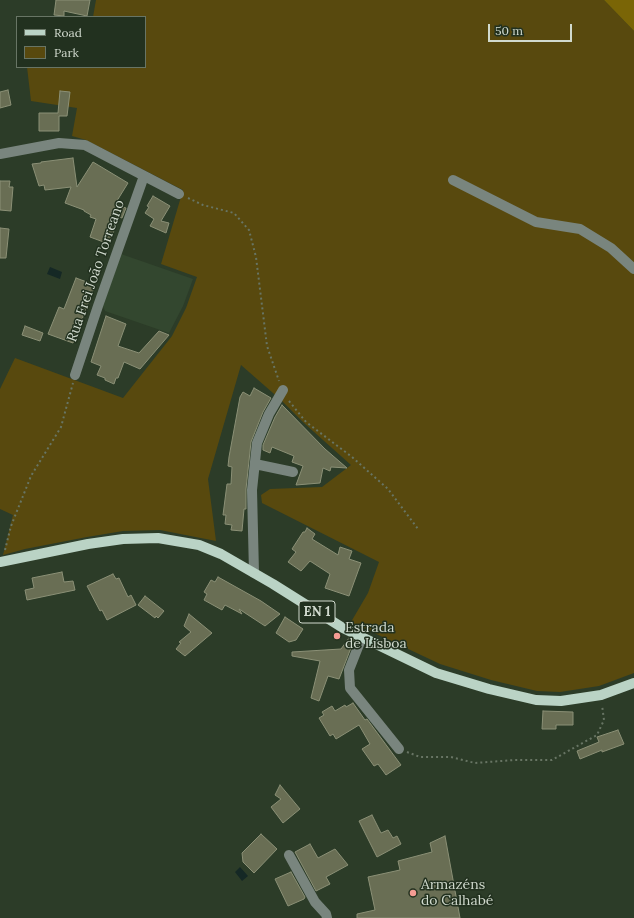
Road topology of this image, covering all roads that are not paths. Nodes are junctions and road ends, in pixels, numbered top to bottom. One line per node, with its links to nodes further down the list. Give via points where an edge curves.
1 (0, 154): 2 (street, via 59,143 85,145)
2 (144, 176): 4 (street); 6 (street, Rua Frei João Torreano)
3 (453, 180): 5 (street, via 536,222 580,228 611,248)
4 (179, 194)
5 (634, 269)
6 (75, 375)
7 (283, 390): 8 (street, via 257,443)
8 (255, 464): 9 (street); 11 (street, via 252,490)
9 (293, 472)
10 (1, 562): 11 (main road, EN 1, via 95,543 158,538 199,545)
11 (254, 573): 12 (main road, EN 1)
12 (362, 637): 13 (main road, EN 1, via 436,673 489,690 536,700 561,701 601,695); 14 (street, via 349,670 350,688)
13 (634, 684)
14 (400, 749)
15 (289, 855): 16 (street, via 315,902)
16 (326, 916)

